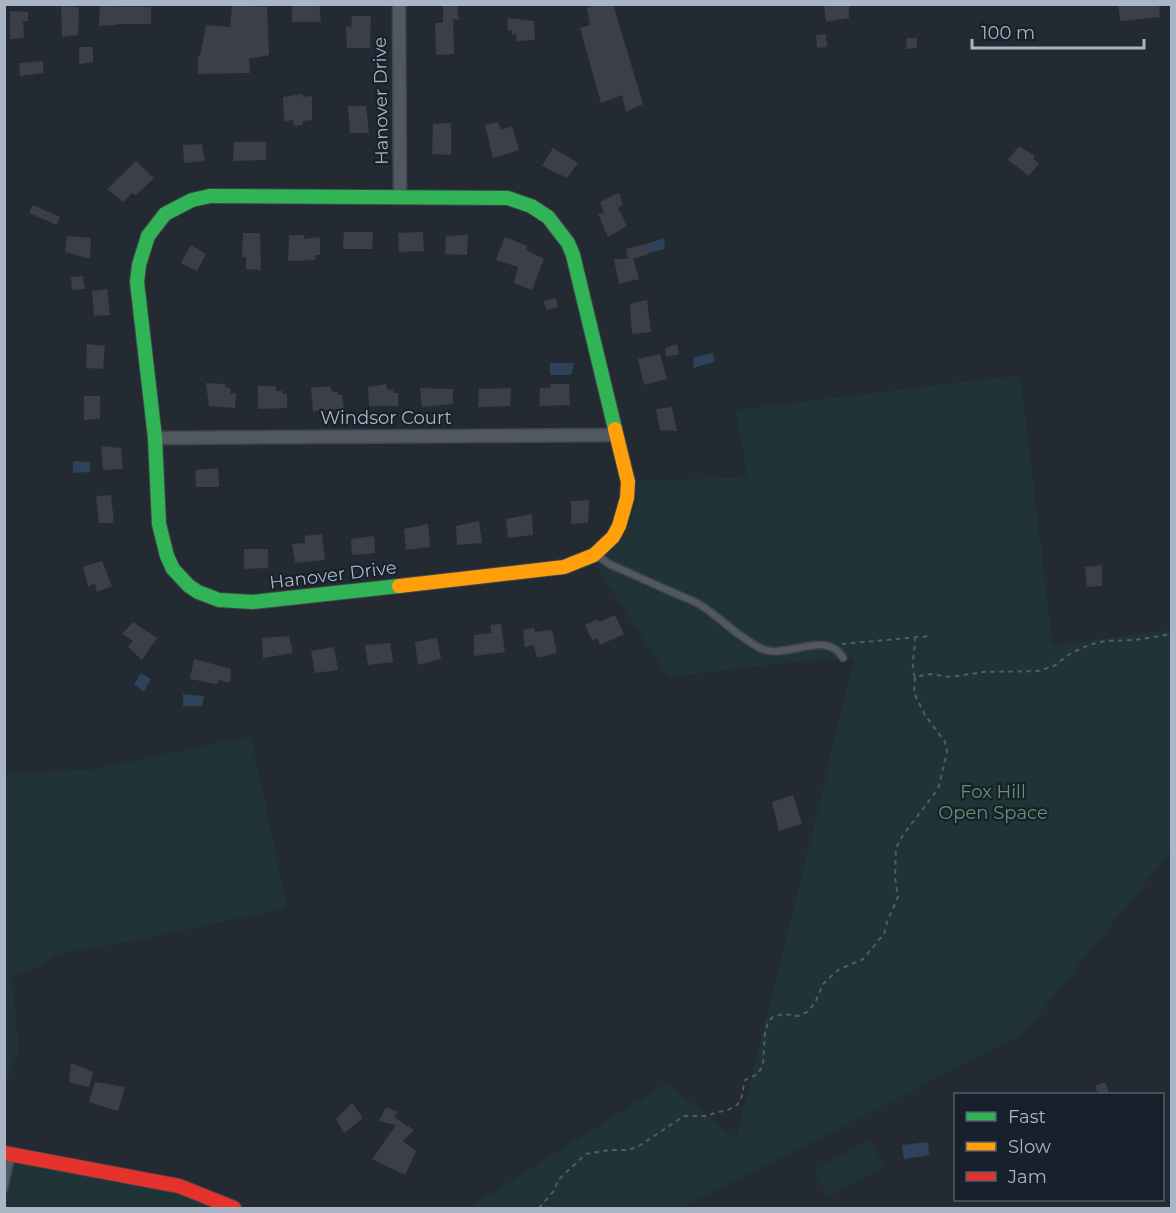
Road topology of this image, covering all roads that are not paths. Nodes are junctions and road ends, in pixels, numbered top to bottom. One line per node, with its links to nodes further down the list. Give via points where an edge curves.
1 (399, 4): 2 (street, Hanover Drive)
2 (400, 197): 3 (street, Hanover Drive, via 508,198 539,209 552,219 565,235 573,255); 4 (street, Hanover Drive, via 210,196 174,208 158,221 147,235 139,257 137,282)
3 (617, 435): 4 (street, Windsor Court); 5 (street, Hanover Drive, via 628,482 627,504 613,538)
4 (155, 438): 5 (street, Hanover Drive, via 164,550 182,580 215,599 253,603 564,567)
5 (595, 554): 6 (lane, via 700,605 765,650 827,645 840,651)
6 (843, 658)
7 (8, 1153): 8 (lane); 9 (street, via 179,1186)
8 (4, 1189)
9 (234, 1209)

